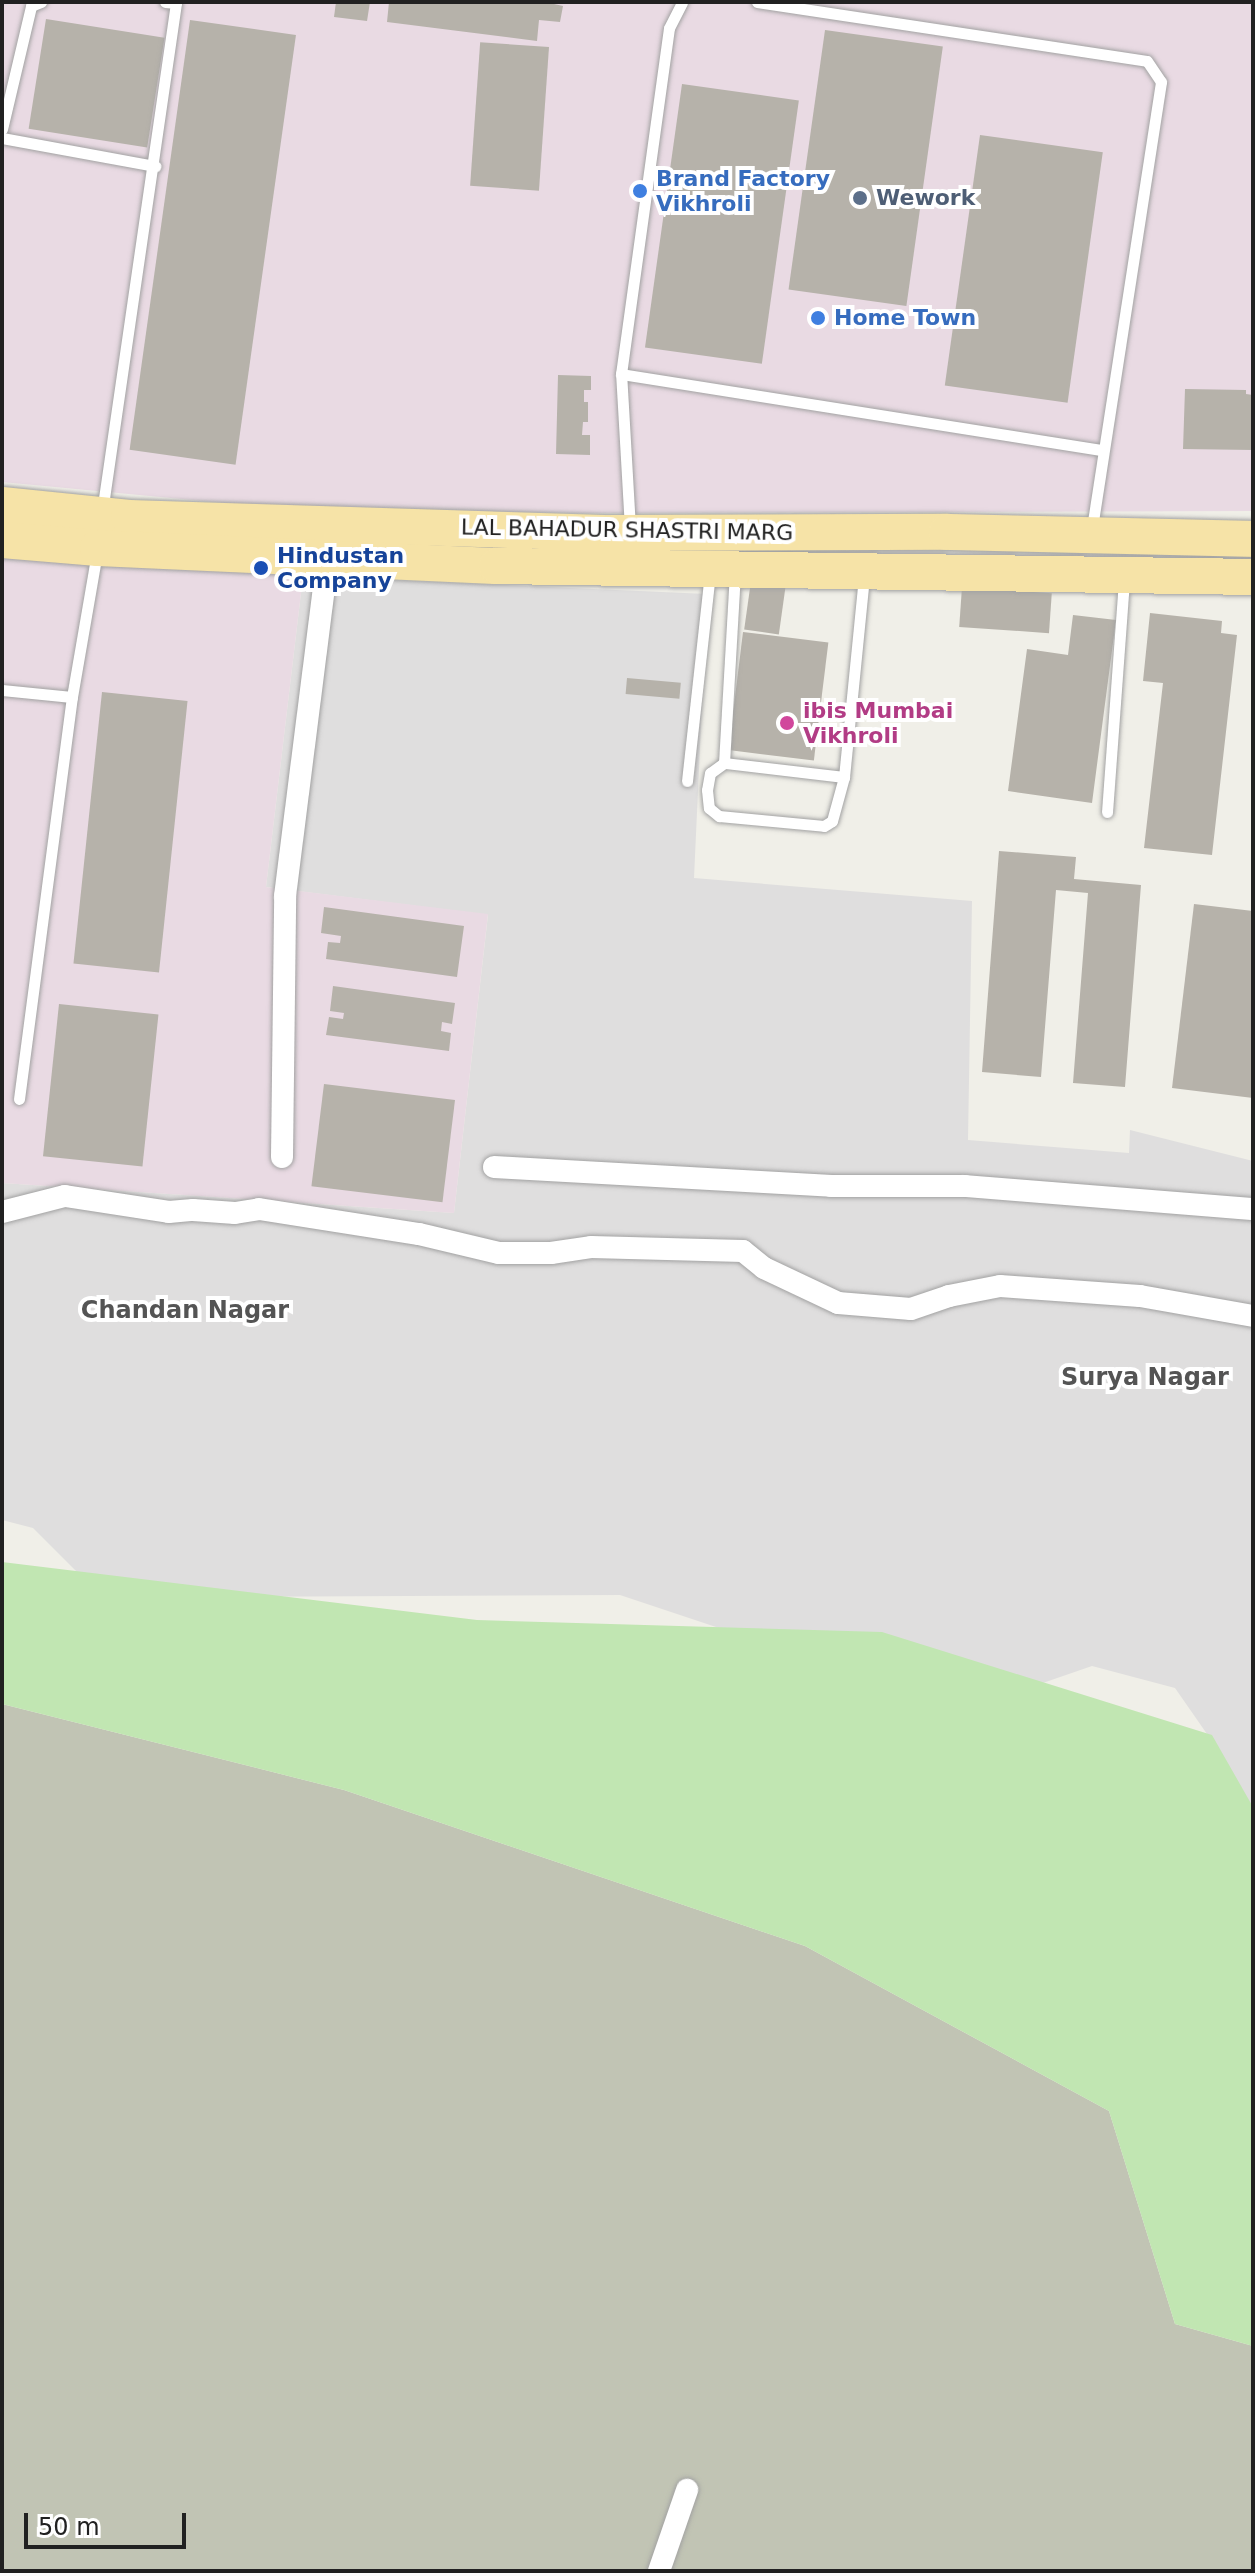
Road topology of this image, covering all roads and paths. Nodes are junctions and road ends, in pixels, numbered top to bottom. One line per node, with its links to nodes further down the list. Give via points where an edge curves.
1 (41, 2): 5 (lane, via 31,6)
2 (165, 2): 7 (lane, via 176,3)
3 (682, 2): 8 (lane, via 669,28)
4 (757, 2): 9 (lane, via 1147,61 1161,82)
5 (2, 129)
6 (2, 138): 7 (lane)
7 (155, 166): 11 (lane)
8 (621, 374): 9 (lane); 12 (lane)
9 (1102, 450): 14 (lane)
10 (2, 505): 11 (main road, LAL BAHADUR SHASTRI MARG)
11 (100, 530): 16 (main road, LAL BAHADUR SHASTRI MARG); 17 (main road, LAL BAHADUR SHASTRI MARG); 23 (lane)
12 (630, 532): 13 (main road, LAL BAHADUR SHASTRI MARG); 17 (main road, LAL BAHADUR SHASTRI MARG)
13 (768, 533): 14 (main road, LAL BAHADUR SHASTRI MARG); 18 (main road)
14 (1091, 536): 15 (main road, LAL BAHADUR SHASTRI MARG)
15 (1253, 539)
16 (2, 540)
17 (330, 540): 18 (main road, LAL BAHADUR SHASTRI MARG, via 497,566); 29 (street, via 285,896)
18 (738, 570): 19 (main road, LAL BAHADUR SHASTRI MARG); 24 (lane); 26 (lane)
19 (864, 572): 20 (main road, LAL BAHADUR SHASTRI MARG); 25 (lane)
20 (1124, 575): 21 (main road, LAL BAHADUR SHASTRI MARG); 27 (lane)
21 (1253, 577)
22 (2, 690): 23 (lane)
23 (72, 697): 28 (lane)
24 (724, 763): 25 (lane); 25 (lane, via 710,773 707,790 709,808 719,816 824,826 837,813)
25 (844, 777)
26 (687, 781)
27 (1107, 812)
28 (19, 1099)
29 (282, 1157)
30 (494, 1167): 31 (street, via 831,1186 965,1186)
31 (1253, 1209)
32 (2, 1212): 33 (street, via 65,1196 169,1212 259,1209 419,1234 499,1253 591,1247 743,1251 764,1268 838,1303 911,1309 1000,1286 1140,1296)
33 (1253, 1316)
34 (687, 2490): 35 (street)
35 (659, 2571)

